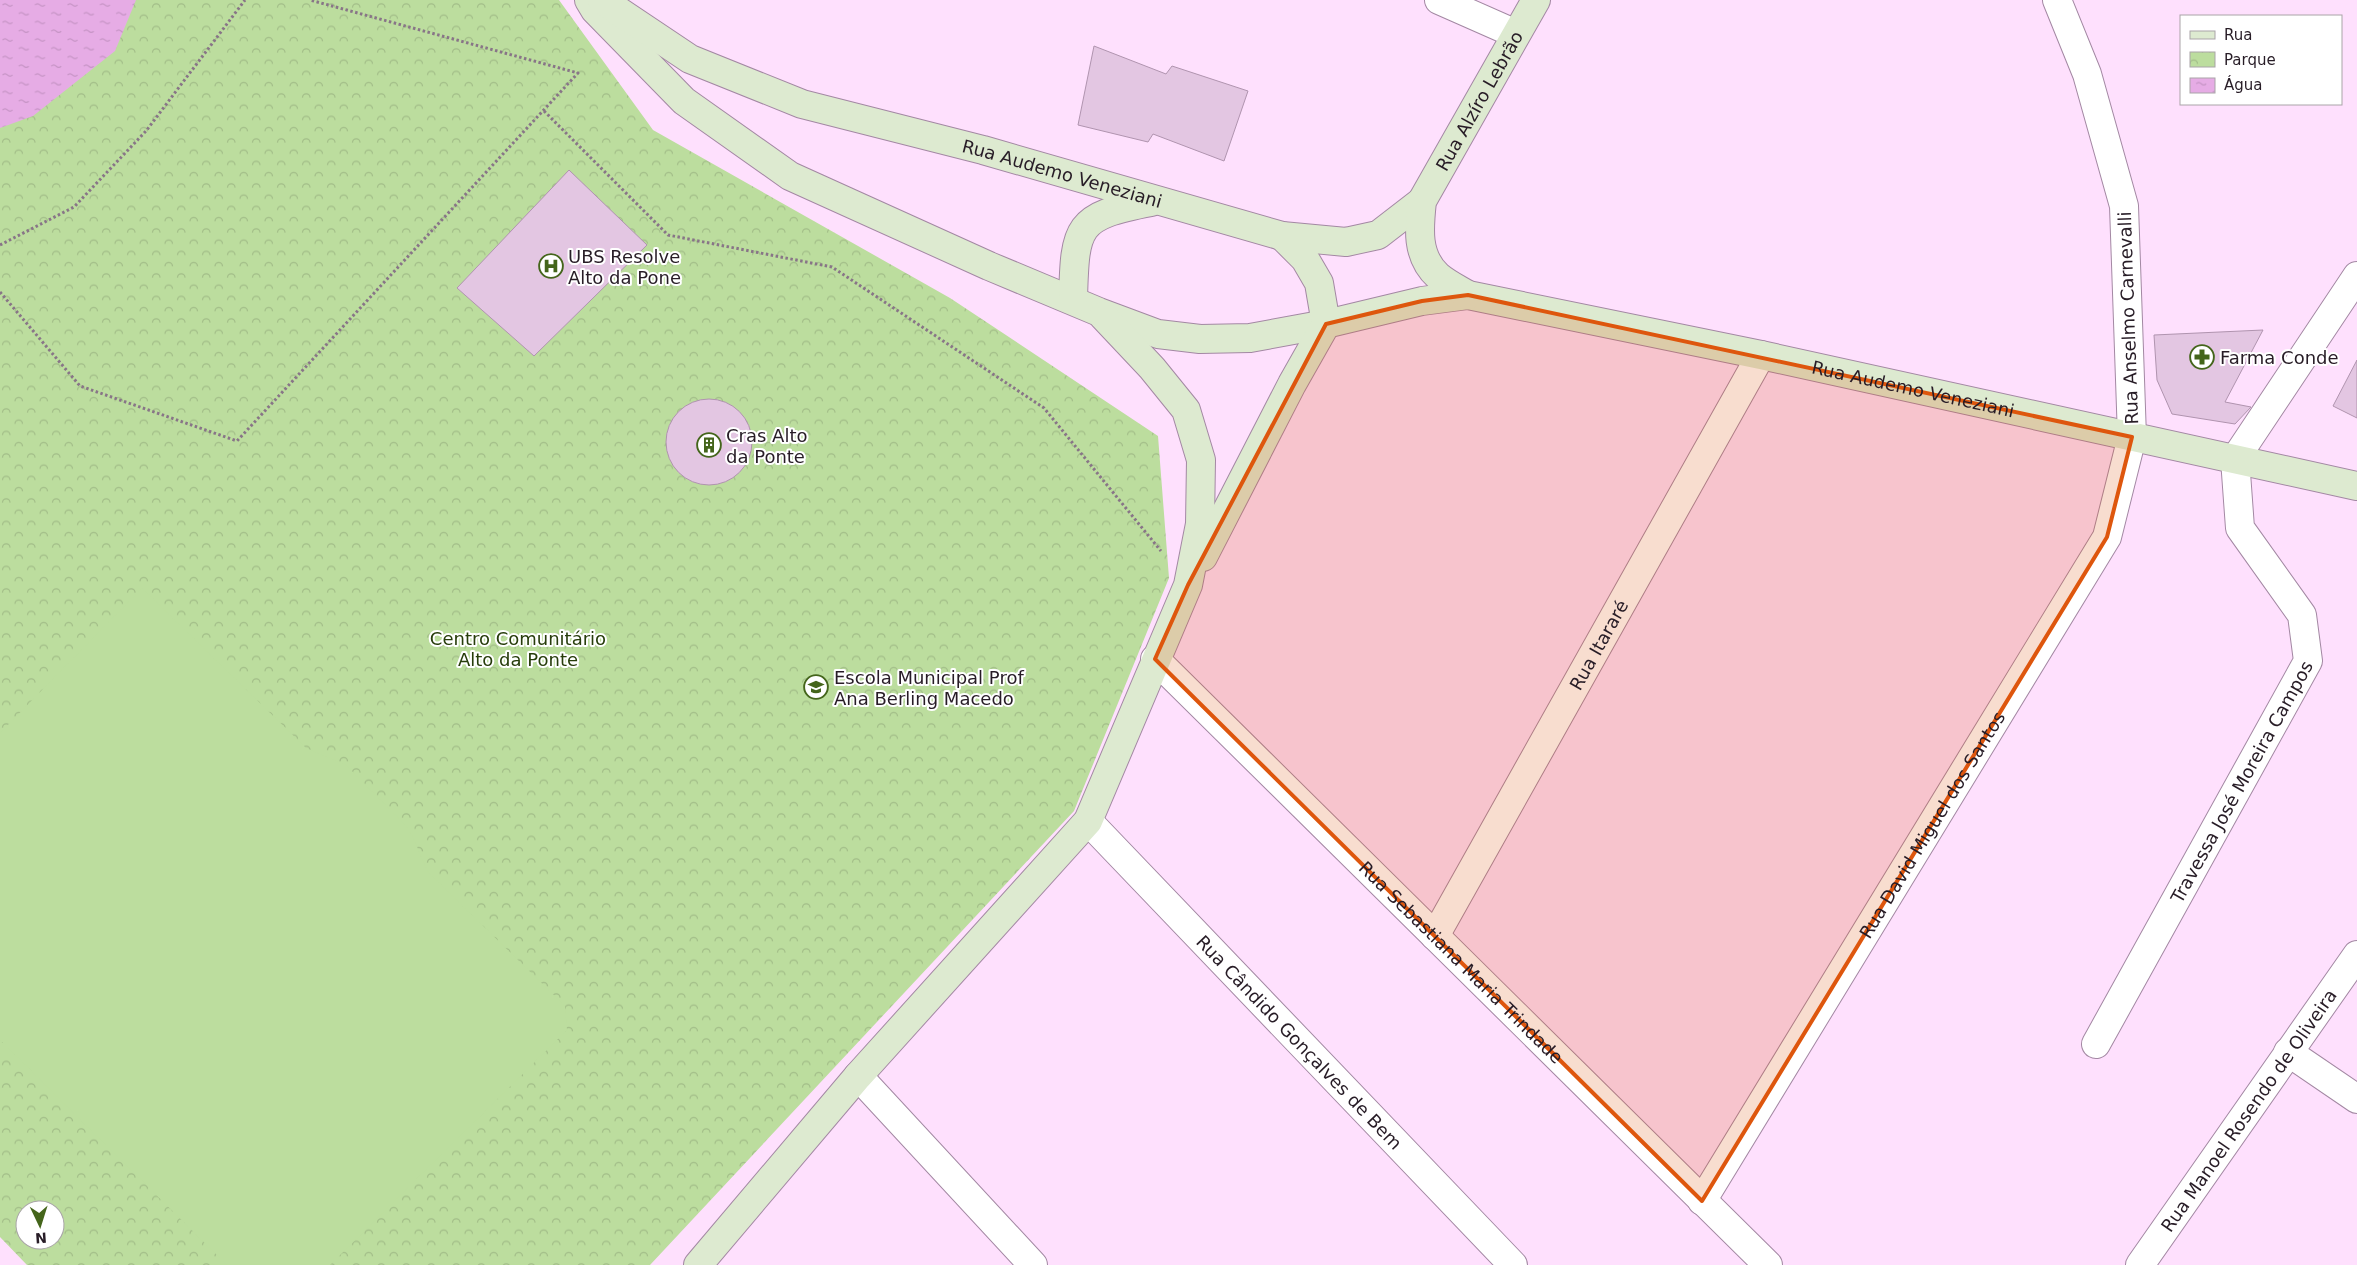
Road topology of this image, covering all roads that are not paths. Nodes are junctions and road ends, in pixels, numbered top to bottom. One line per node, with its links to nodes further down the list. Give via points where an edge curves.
1 (1439, 0): 5 (street)
2 (1536, 0): 5 (main road, Rua Alzíro Lebrão)
3 (2057, 0): 15 (street, Rua Anselmo Carnevalli, via 2087,74 2124,206)
4 (599, 2): 6 (main road, Rua Audemo Veneziani, via 690,59 802,104 983,150); 11 (main road, Rua Audemo Veneziani, via 684,102 790,176 990,266)
5 (1516, 34): 7 (main road, Rua Alzíro Lebrão)
6 (1158, 201): 8 (main road, Rua Audemo Veneziani); 11 (main road, via 1114,209 1087,222 1074,250)
7 (1422, 201): 8 (main road, Rua Audemo Veneziani, via 1378,235 1346,242); 10 (main road, Rua Audemo Veneziani, via 1419,232 1424,256 1437,276)
8 (1282, 236): 13 (main road, via 1304,259 1318,282)
9 (2357, 276): 16 (street)
10 (1468, 295): 13 (main road, Rua Audemo Veneziani, via 1422,301); 14 (main road, Rua Audemo Veneziani)
11 (1072, 299): 12 (main road, Rua Audemo Veneziani)
12 (1099, 312): 13 (main road, Rua Audemo Veneziani, via 1158,334 1200,339 1250,338); 18 (main road, via 1186,410 1201,460 1200,524)
13 (1326, 324): 18 (main road)
14 (1761, 355): 15 (main road, Rua Audemo Veneziani); 21 (street, Rua Itararé)
15 (2132, 436): 16 (main road, Rua Audemo Veneziani); 27 (street, Rua David Miguel dos Santos, via 2108,537)
16 (2235, 459): 17 (main road, Rua Audemo Veneziani); 23 (street, Travessa José Moreira Campos, via 2240,528 2302,615 2308,661)
17 (2357, 486)
18 (1188, 585): 19 (main road)
19 (1155, 660): 20 (main road); 21 (street, Rua Sebastiana Maria Trindade)
20 (1088, 820): 25 (main road); 30 (street, Rua Cândido Gonçalves de Bem)
21 (1435, 936): 27 (street, Rua Sebastiana Maria Trindade)
22 (2357, 956): 24 (street, Rua Manoel Rosendo de Oliveira)
23 (2096, 1044)
24 (2288, 1052): 26 (street); 32 (street, Rua Manoel Rosendo de Oliveira)
25 (858, 1076): 28 (main road); 29 (street)
26 (2357, 1099)
27 (1702, 1201): 31 (street, Rua Sebastiana Maria Trindade)
28 (698, 1265)
29 (1033, 1265)
30 (1512, 1265)
31 (1768, 1265)
32 (2140, 1265)

